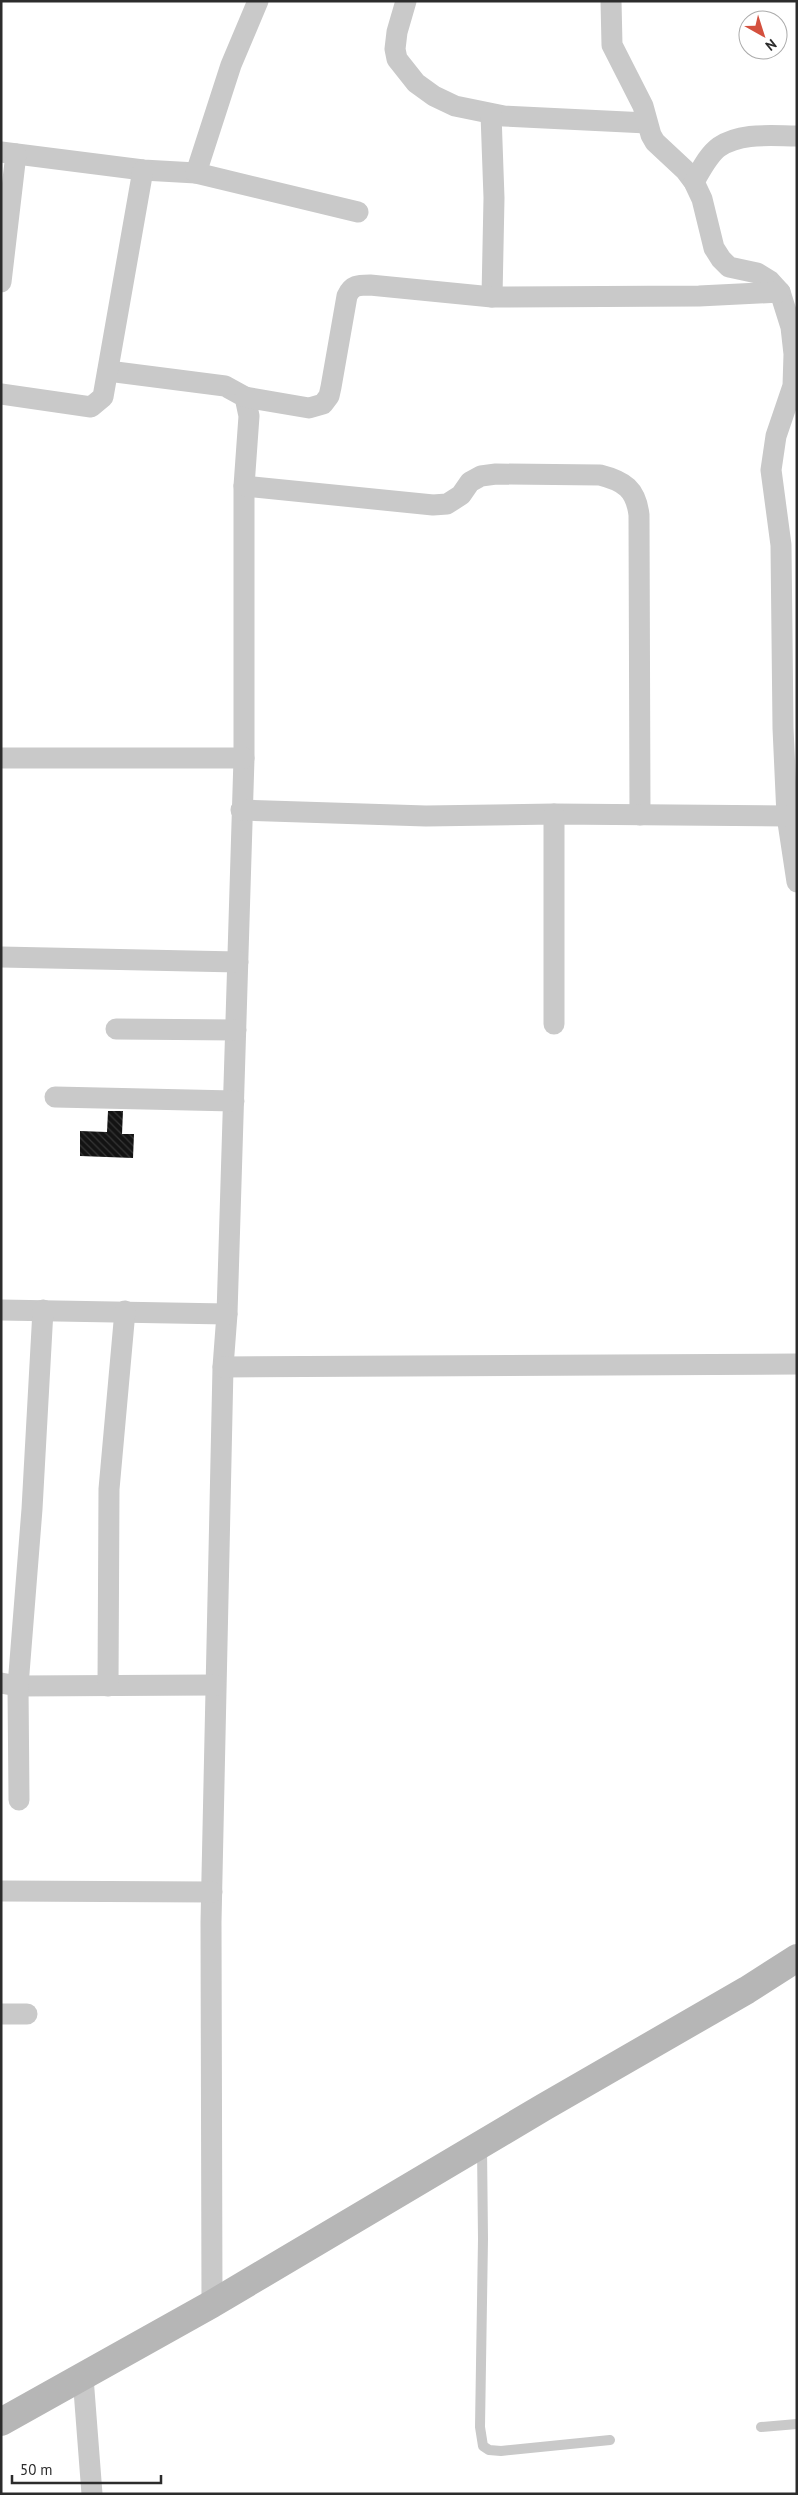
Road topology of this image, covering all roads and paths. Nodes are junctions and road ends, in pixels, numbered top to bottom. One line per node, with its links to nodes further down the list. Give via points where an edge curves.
1 (258, 1): 9 (street, via 231,65)
2 (406, 1): 4 (street, via 395,49 403,68 434,96 454,106)
3 (611, 1): 5 (street, via 612,44 640,99)
4 (491, 114): 5 (street); 14 (street, via 494,198)
5 (647, 123): 10 (street, via 656,142)
6 (797, 136): 10 (street, via 755,136 720,147)
7 (9, 153): 8 (street); 12 (street)
8 (143, 170): 9 (street); 15 (street)
9 (196, 174): 11 (street)
10 (694, 182): 13 (street, via 702,199 714,248 721,259 729,267 757,273)
11 (358, 212)
12 (1, 282)
13 (780, 292): 14 (street); 16 (street, via 791,326)
14 (492, 298): 18 (street, via 356,285 346,296 331,387 323,404 309,408)
15 (108, 371): 17 (street, via 102,397 91,407); 18 (street, via 225,386)
16 (795, 386): 25 (street, via 776,436 771,470 781,544)
17 (1, 394)
18 (245, 397): 19 (street, via 249,416)
19 (244, 486): 21 (street); 24 (street, via 433,506 447,504 481,476 496,474 600,475 616,479 631,490 638,501 639,514)
20 (1, 758): 21 (street)
21 (244, 758): 22 (street)
22 (241, 810): 23 (street, via 426,816); 28 (street)
23 (554, 814): 24 (street); 29 (street)
24 (640, 815): 25 (street)
25 (787, 816): 26 (street)
26 (797, 882)
27 (1, 957): 28 (street)
28 (238, 962): 31 (street)
29 (554, 1024)
30 (116, 1029): 31 (street)
31 (236, 1030): 33 (street)
32 (55, 1097): 33 (street)
33 (234, 1101): 37 (street)
34 (1, 1310): 35 (street)
35 (43, 1310): 36 (street); 40 (street, via 32,1509)
36 (125, 1311): 37 (street); 42 (street, via 109,1489)
37 (227, 1314): 39 (street)
38 (797, 1364): 39 (street)
39 (223, 1367): 41 (street, via 220,1598)
40 (10, 1684): 42 (street); 43 (street)
41 (215, 1685): 42 (street); 45 (street)
42 (108, 1686)
43 (19, 1800)
44 (1, 1891): 45 (street)
45 (212, 1892): 50 (street)
46 (797, 1958): 49 (street)
47 (1, 2014): 48 (street)
48 (27, 2014)
49 (482, 2144): 50 (street); 55 (lane, via 480,2427 483,2446 501,2451)
50 (212, 2304): 51 (street)
51 (83, 2377): 52 (street); 56 (street)
52 (1, 2422)
53 (797, 2424): 54 (lane)
54 (761, 2427)
55 (610, 2440)
56 (92, 2494)

